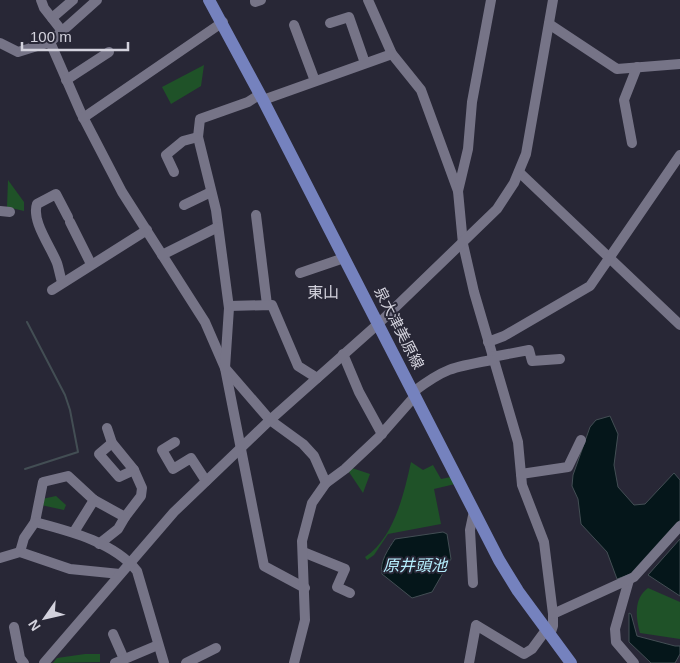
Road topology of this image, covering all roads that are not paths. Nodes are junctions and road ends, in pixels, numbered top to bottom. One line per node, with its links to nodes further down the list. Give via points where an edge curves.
1 (41, 0): 10 (street)
2 (73, 0): 10 (street)
3 (97, 0): 15 (street)
4 (209, 0): 11 (main road, 泉大津美原線)
5 (255, 0): 6 (street)
6 (261, 0)
7 (368, 0): 19 (street)
8 (491, 0): 32 (street, via 472,102 468,149)
9 (553, 0): 14 (street)
10 (52, 18): 15 (street)
11 (223, 22): 25 (main road, 泉大津美原線); 26 (street)
12 (330, 23): 20 (street, via 349,16)
13 (294, 24): 24 (street)
14 (549, 24): 22 (street, via 617,69); 31 (street, via 526,154)
15 (62, 31): 16 (street)
16 (50, 42): 17 (street, via 18,52); 23 (street)
17 (0, 43)
18 (109, 52): 23 (street)
19 (392, 54): 20 (street); 32 (street, via 421,90)
20 (366, 63): 24 (street)
21 (680, 64): 22 (street)
22 (637, 67): 28 (street, via 624,100)
23 (66, 80): 26 (street)
24 (315, 81): 25 (street)
25 (261, 98): 27 (street, via 200,120); 40 (main road, 泉大津美原線)
26 (83, 118): 37 (street)
27 (198, 137): 30 (street, via 183,142 166,155); 33 (street)
28 (632, 143)
29 (680, 155): 41 (street)
30 (174, 172)
31 (519, 172): 38 (street, via 497,209); 41 (street)
32 (458, 191): 38 (street)
33 (211, 192): 34 (street); 36 (street)
34 (184, 205)
35 (256, 214): 46 (street)
36 (218, 227): 39 (street); 47 (street)
37 (146, 230): 39 (street); 42 (street)
38 (463, 244): 48 (street); 50 (street)
39 (162, 255): 54 (street, via 205,322)
40 (344, 258): 43 (street); 48 (main road, 泉大津美原線)
41 (609, 258): 49 (street); 50 (street, via 590,286)
42 (91, 264): 44 (street); 44 (street, via 56,194 37,204 42,233)
43 (300, 273)
44 (62, 282): 45 (street)
45 (52, 290)
46 (267, 305): 47 (street); 55 (street, via 272,305 298,366)
47 (229, 306): 54 (street)
48 (378, 324): 51 (street); 56 (main road, 泉大津美原線)
49 (680, 326)
50 (488, 342): 52 (street)
51 (343, 354): 55 (street); 59 (street)
52 (492, 358): 53 (street, via 529,350 532,362); 56 (street, via 441,372); 65 (street, via 518,442)
53 (560, 360)
54 (225, 368): 57 (street); 63 (street)
55 (317, 378): 57 (street)
56 (414, 394): 59 (street); 69 (main road, 泉大津美原線)
57 (270, 420): 63 (street); 67 (street, via 314,456)
58 (107, 428): 62 (street)
59 (382, 434): 67 (street)
60 (581, 440): 65 (street, via 568,467)
61 (175, 442): 66 (street, via 162,450 173,469 191,458)
62 (112, 443): 64 (street); 64 (street, via 99,454 119,477)
63 (240, 450): 66 (street); 82 (street, via 264,566)
64 (134, 470): 70 (street, via 142,488 141,496)
65 (521, 474): 84 (street, via 522,485 544,542)
66 (206, 481): 78 (street)
67 (326, 483): 76 (street, via 307,517)
68 (94, 500): 70 (street); 71 (street, via 68,476 43,482); 73 (street)
69 (474, 512): 81 (street, via 470,530); 86 (main road, 泉大津美原線, via 499,560)
70 (126, 517): 74 (street, via 118,529)
71 (35, 522): 73 (street); 75 (street, via 24,538)
72 (680, 526): 80 (street, via 640,572)
73 (74, 532): 74 (street)
74 (99, 544): 78 (street)
75 (20, 552): 77 (street); 79 (street, via 70,569)
76 (302, 552): 82 (street); 83 (street, via 344,569 337,587)
77 (0, 558)
78 (130, 563): 79 (street); 88 (street, via 137,572)
79 (120, 574): 92 (street)
80 (629, 580): 84 (street); 98 (street, via 615,636 616,642)
81 (473, 582)
82 (305, 588): 95 (street, via 305,620)
83 (350, 593)
84 (553, 614): 86 (street, via 553,626)
85 (14, 628): 91 (street)
86 (548, 632): 96 (street, via 524,654 476,625); 97 (main road, 泉大津美原線)
87 (113, 634): 90 (street)
88 (158, 645): 90 (street); 93 (street)
89 (216, 648): 94 (street)
90 (120, 661)
91 (24, 663)
92 (44, 663)
93 (164, 663)
94 (186, 663)
95 (294, 663)
96 (469, 663)
97 (572, 663)
98 (634, 663)

